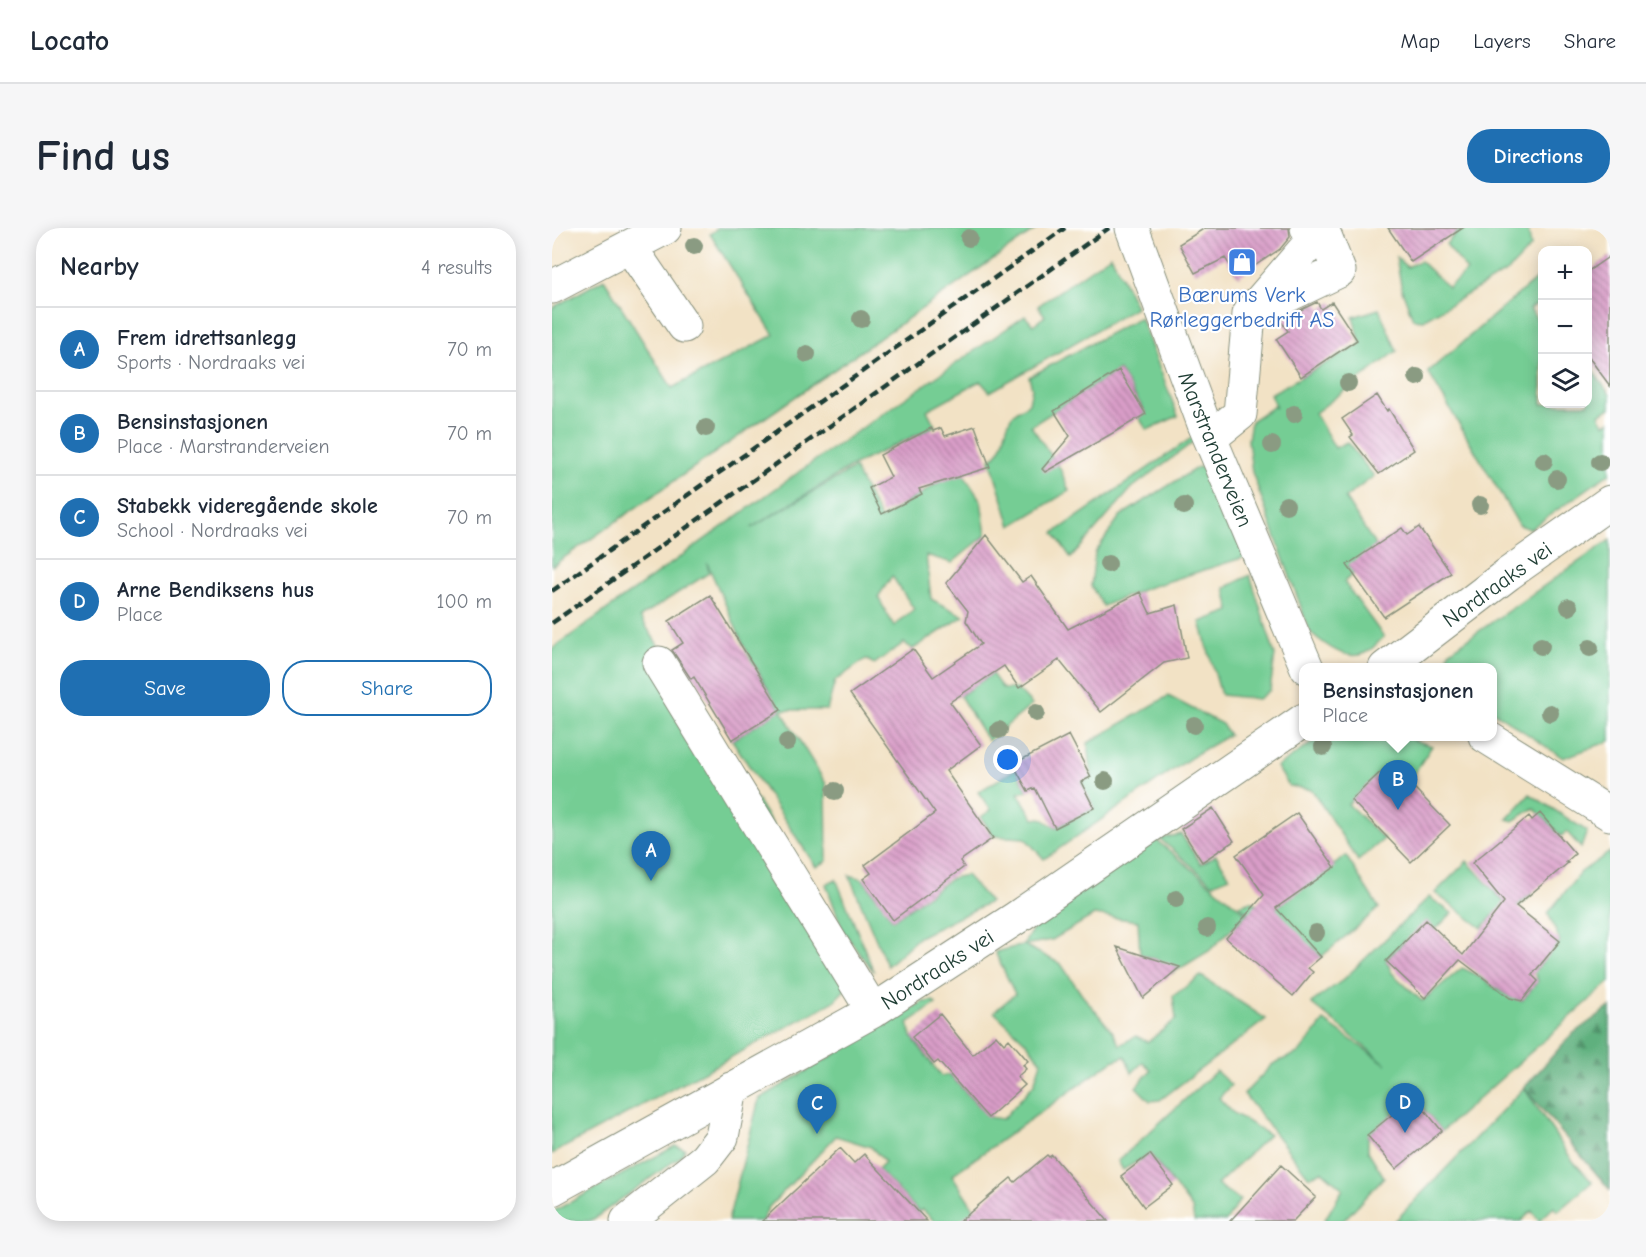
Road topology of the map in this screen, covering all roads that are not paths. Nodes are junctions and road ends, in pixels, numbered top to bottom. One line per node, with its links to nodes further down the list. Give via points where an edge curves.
1 (665, 228): 5 (street)
2 (1132, 228): 9 (street, Marstranderveien)
3 (1306, 228): 7 (street, via 1312,241)
4 (1322, 228): 7 (street, via 1339,271)
5 (630, 247): 6 (street); 8 (street)
6 (552, 287)
7 (1249, 314): 9 (street, via 1240,414)
8 (684, 326)
9 (1210, 438): 12 (street, Marstranderveien)
10 (1610, 502): 13 (street, Nordraaks vei)
11 (659, 663): 17 (street)
12 (1305, 663)
13 (1392, 663)
14 (1299, 723): 17 (street, Nordraaks vei)
15 (1493, 741): 16 (street)
16 (1610, 814)
17 (873, 1011): 18 (street, Nordraaks vei)
18 (731, 1089): 19 (street, Nordraaks vei); 20 (street, via 722,1137 705,1159)
19 (552, 1189)
20 (627, 1221)

